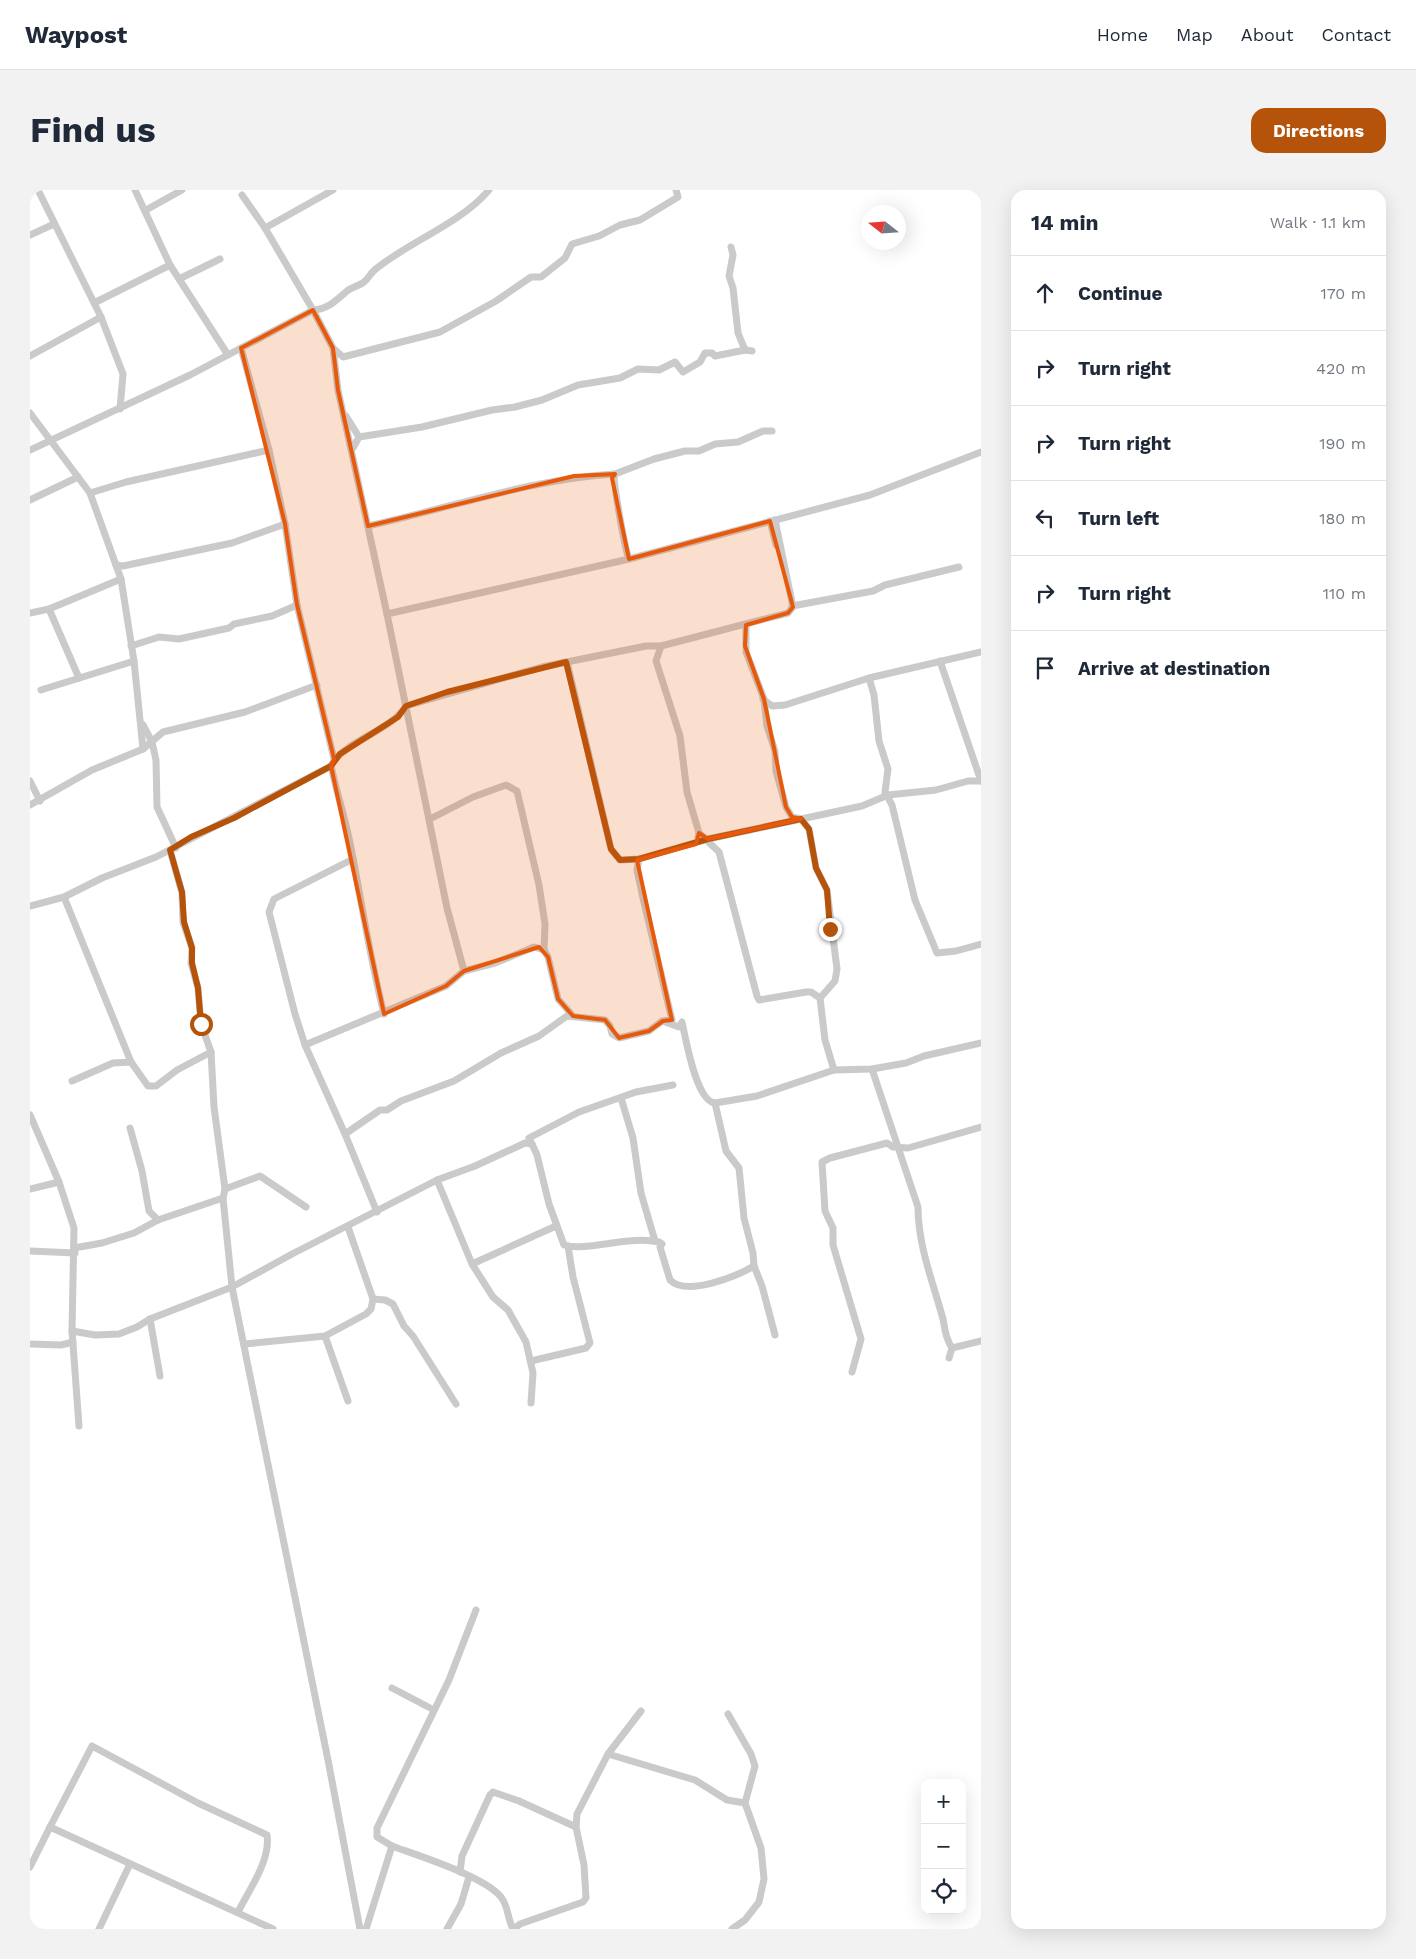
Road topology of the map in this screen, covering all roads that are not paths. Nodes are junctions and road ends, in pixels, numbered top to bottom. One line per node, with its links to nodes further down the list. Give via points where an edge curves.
1 (38, 190): 9 (street)
2 (135, 190): 8 (street)
3 (182, 190): 8 (street)
4 (333, 190): 10 (street)
5 (489, 190): 17 (street, via 427,237 397,252 339,300 324,309)
6 (676, 190): 20 (street, via 678,197 664,207 640,220 572,244 565,258 541,277 531,277 440,332 343,357)
7 (242, 195): 10 (street)
8 (146, 210): 14 (street)
9 (54, 224): 11 (street); 16 (street)
10 (266, 228): 17 (street)
11 (30, 235)
12 (731, 247): 27 (street, via 733,255 729,276 738,333 744,348 716,356 705,353 700,362 683,372 675,362 659,370 638,369 620,378 578,384 542,400 514,407)
13 (220, 259): 15 (street)
14 (170, 264): 15 (street); 16 (street)
15 (181, 278): 21 (street)
16 (94, 303): 18 (street)
17 (313, 310): 19 (street); 20 (street)
18 (101, 317): 22 (street); 23 (street, via 123,374)
19 (241, 348): 21 (street); 31 (street)
20 (333, 348): 24 (street)
21 (228, 355): 23 (street)
22 (30, 356)
23 (120, 408): 28 (street)
24 (344, 412): 27 (street); 29 (street)
25 (30, 413): 28 (street)
26 (772, 430): 33 (street, via 738,442 715,444 654,459)
27 (359, 437): 29 (street, via 353,448)
28 (50, 440): 30 (street); 34 (street)
29 (350, 444): 39 (street)
30 (30, 450)
31 (268, 450): 35 (street); 38 (street)
32 (981, 452): 37 (street, via 881,492)
33 (615, 474): 39 (street, via 574,476 530,485); 40 (street, via 613,480 623,542)
34 (78, 477): 35 (street); 36 (street)
35 (90, 493): 41 (street)
36 (30, 500)
37 (772, 521): 40 (street); 45 (street)
38 (285, 524): 41 (street, via 232,543); 44 (street)
39 (368, 526): 48 (street)
40 (629, 559): 48 (street)
41 (116, 566): 43 (street)
42 (959, 566): 45 (street, via 873,591)
43 (121, 579): 46 (street); 50 (street)
44 (297, 605): 50 (street, via 229,628 179,639 160,637); 58 (street)
45 (792, 607): 49 (street, via 788,613)
46 (49, 609): 47 (street); 56 (street)
47 (30, 613)
48 (387, 614): 61 (street)
49 (746, 625): 51 (street); 60 (street, via 746,652)
50 (131, 646): 53 (street)
51 (661, 646): 55 (street); 74 (street, via 656,661 680,736 687,792)
52 (981, 652): 54 (street)
53 (134, 661): 56 (street); 62 (street)
54 (940, 661): 57 (street); 68 (street)
55 (566, 662): 61 (street, via 447,692); 79 (street, via 611,849 620,860)
56 (79, 678): 59 (street)
57 (869, 678): 60 (street, via 785,704 772,706); 69 (street, via 879,741 888,769)
58 (317, 685): 63 (street, via 245,712 163,732); 65 (street)
59 (41, 690)
60 (763, 699): 72 (street, via 786,807 792,817)
61 (406, 706): 65 (street, via 398,717); 73 (street)
62 (142, 723): 63 (street); 64 (street)
63 (152, 742): 64 (street); 77 (street, via 156,760 157,807)
64 (143, 749): 70 (street, via 92,770)
65 (334, 759): 66 (street)
66 (331, 766): 77 (street); 78 (street)
67 (30, 781): 70 (street)
68 (981, 781): 69 (street)
69 (887, 795): 72 (street, via 862,806); 82 (street, via 915,900 937,953)
70 (40, 801): 71 (street)
71 (30, 805)
72 (801, 819): 75 (street); 85 (street, via 809,829 816,868 827,890 837,969 835,981)
73 (430, 820): 83 (street, via 506,784 517,791 539,885 545,924); 84 (street, via 447,908)
74 (699, 833): 75 (street); 76 (street)
75 (708, 839): 76 (street); 85 (street, via 719,852 753,986 760,1000 806,992)
76 (696, 844): 79 (street)
77 (173, 849): 80 (street); 91 (street, via 184,922 192,948 201,1024)
78 (353, 859): 86 (street, via 372,968); 90 (street, via 274,899 270,905 273,933)
79 (639, 859): 88 (street, via 643,898 672,1014 672,1020)
80 (64, 897): 81 (street); 92 (street)
81 (30, 906)
82 (981, 944)
83 (544, 950): 84 (street, via 534,947); 87 (street, via 558,999)
84 (464, 971): 86 (street, via 446,986)
85 (820, 998): 94 (street)
86 (384, 1014): 90 (street)
87 (573, 1016): 88 (street, via 605,1020 612,1034 619,1038 649,1031); 102 (street, via 567,1016 539,1036 501,1053 454,1081 380,1110)
88 (662, 1021): 98 (street, via 679,1027 682,1022 697,1081 706,1099)
89 (981, 1042): 93 (street, via 911,1062)
90 (305, 1045): 102 (street)
91 (211, 1052): 92 (street, via 177,1070 156,1086 148,1086); 108 (street, via 214,1107)
92 (131, 1062): 95 (street, via 113,1063)
93 (872, 1069): 94 (street); 104 (street)
94 (834, 1070): 98 (street, via 757,1096)
95 (72, 1081)
96 (673, 1085): 97 (street)
97 (621, 1098): 103 (street, via 579,1112 529,1138); 115 (street, via 633,1138 641,1193)
98 (715, 1103): 120 (street, via 726,1151 739,1168 744,1218)
99 (30, 1115): 106 (street)
100 (981, 1127): 104 (street, via 914,1147)
101 (130, 1128): 112 (street, via 149,1211)
102 (345, 1134): 111 (street)
103 (532, 1144): 105 (street, via 518,1144 475,1166); 113 (street)
104 (898, 1147): 131 (street, via 918,1207 927,1271); 134 (street, via 887,1143 876,1145 822,1162 825,1210 833,1228 833,1244 862,1340)
105 (437, 1180): 111 (street); 119 (street)
106 (59, 1182): 107 (street); 118 (street, via 74,1228)
107 (30, 1189)
108 (225, 1189): 109 (street); 110 (street, via 260,1176)
109 (223, 1198): 112 (street); 121 (street)
110 (306, 1207)
111 (377, 1212): 114 (street)
112 (158, 1220): 118 (street, via 134,1233)
113 (556, 1226): 116 (street, via 564,1245); 119 (street)
114 (348, 1227): 121 (street); 122 (street)
115 (655, 1241): 116 (street, via 621,1240); 120 (street, via 662,1244 660,1247 668,1276 677,1285 722,1280)
116 (568, 1246): 133 (street, via 572,1277 590,1343 586,1348)
117 (30, 1251): 118 (street)
118 (74, 1251): 124 (street)
119 (472, 1264): 133 (street, via 493,1297 508,1310 526,1342)
120 (754, 1266): 125 (street)
121 (232, 1288): 123 (street); 130 (street)
122 (374, 1299): 126 (street, via 372,1309 366,1314); 138 (street, via 393,1304)
123 (150, 1319): 124 (street, via 120,1334); 135 (street)
124 (72, 1331): 128 (street)
125 (775, 1335)
126 (325, 1336): 130 (street); 136 (street)
127 (981, 1341): 131 (street)
128 (73, 1342): 129 (street); 139 (street)
129 (30, 1344)
130 (245, 1344): 157 (street)
131 (952, 1348): 132 (street)
132 (949, 1358)
133 (530, 1361): 137 (street, via 533,1373)
134 (852, 1372)
135 (160, 1376)
136 (348, 1401)
137 (531, 1402)
138 (456, 1404)
139 (79, 1426)
140 (476, 1610): 142 (street)
141 (392, 1688): 142 (street)
142 (434, 1710): 149 (street, via 377,1828 377,1837)
143 (641, 1711): 145 (street)
144 (728, 1714): 146 (street, via 751,1754 754,1766)
145 (608, 1754): 146 (street, via 695,1780 727,1800); 148 (street, via 577,1814)
146 (745, 1803): 161 (street, via 761,1848 764,1878 759,1902 745,1920)
147 (50, 1827): 150 (street); 151 (street); 154 (street, via 92,1746 190,1799 267,1835 262,1864)
148 (576, 1827): 152 (street, via 493,1792 462,1856); 160 (street, via 584,1864 586,1898)
149 (392, 1846): 152 (street); 158 (street)
150 (130, 1864): 154 (street); 155 (street)
151 (30, 1867)
152 (460, 1872): 153 (street)
153 (469, 1877): 159 (street, via 461,1904); 160 (street, via 496,1891)
154 (238, 1912): 156 (street)
155 (99, 1929)
156 (273, 1929)
157 (360, 1929)
158 (366, 1929)
159 (447, 1929)
160 (514, 1929)
161 (732, 1929)

